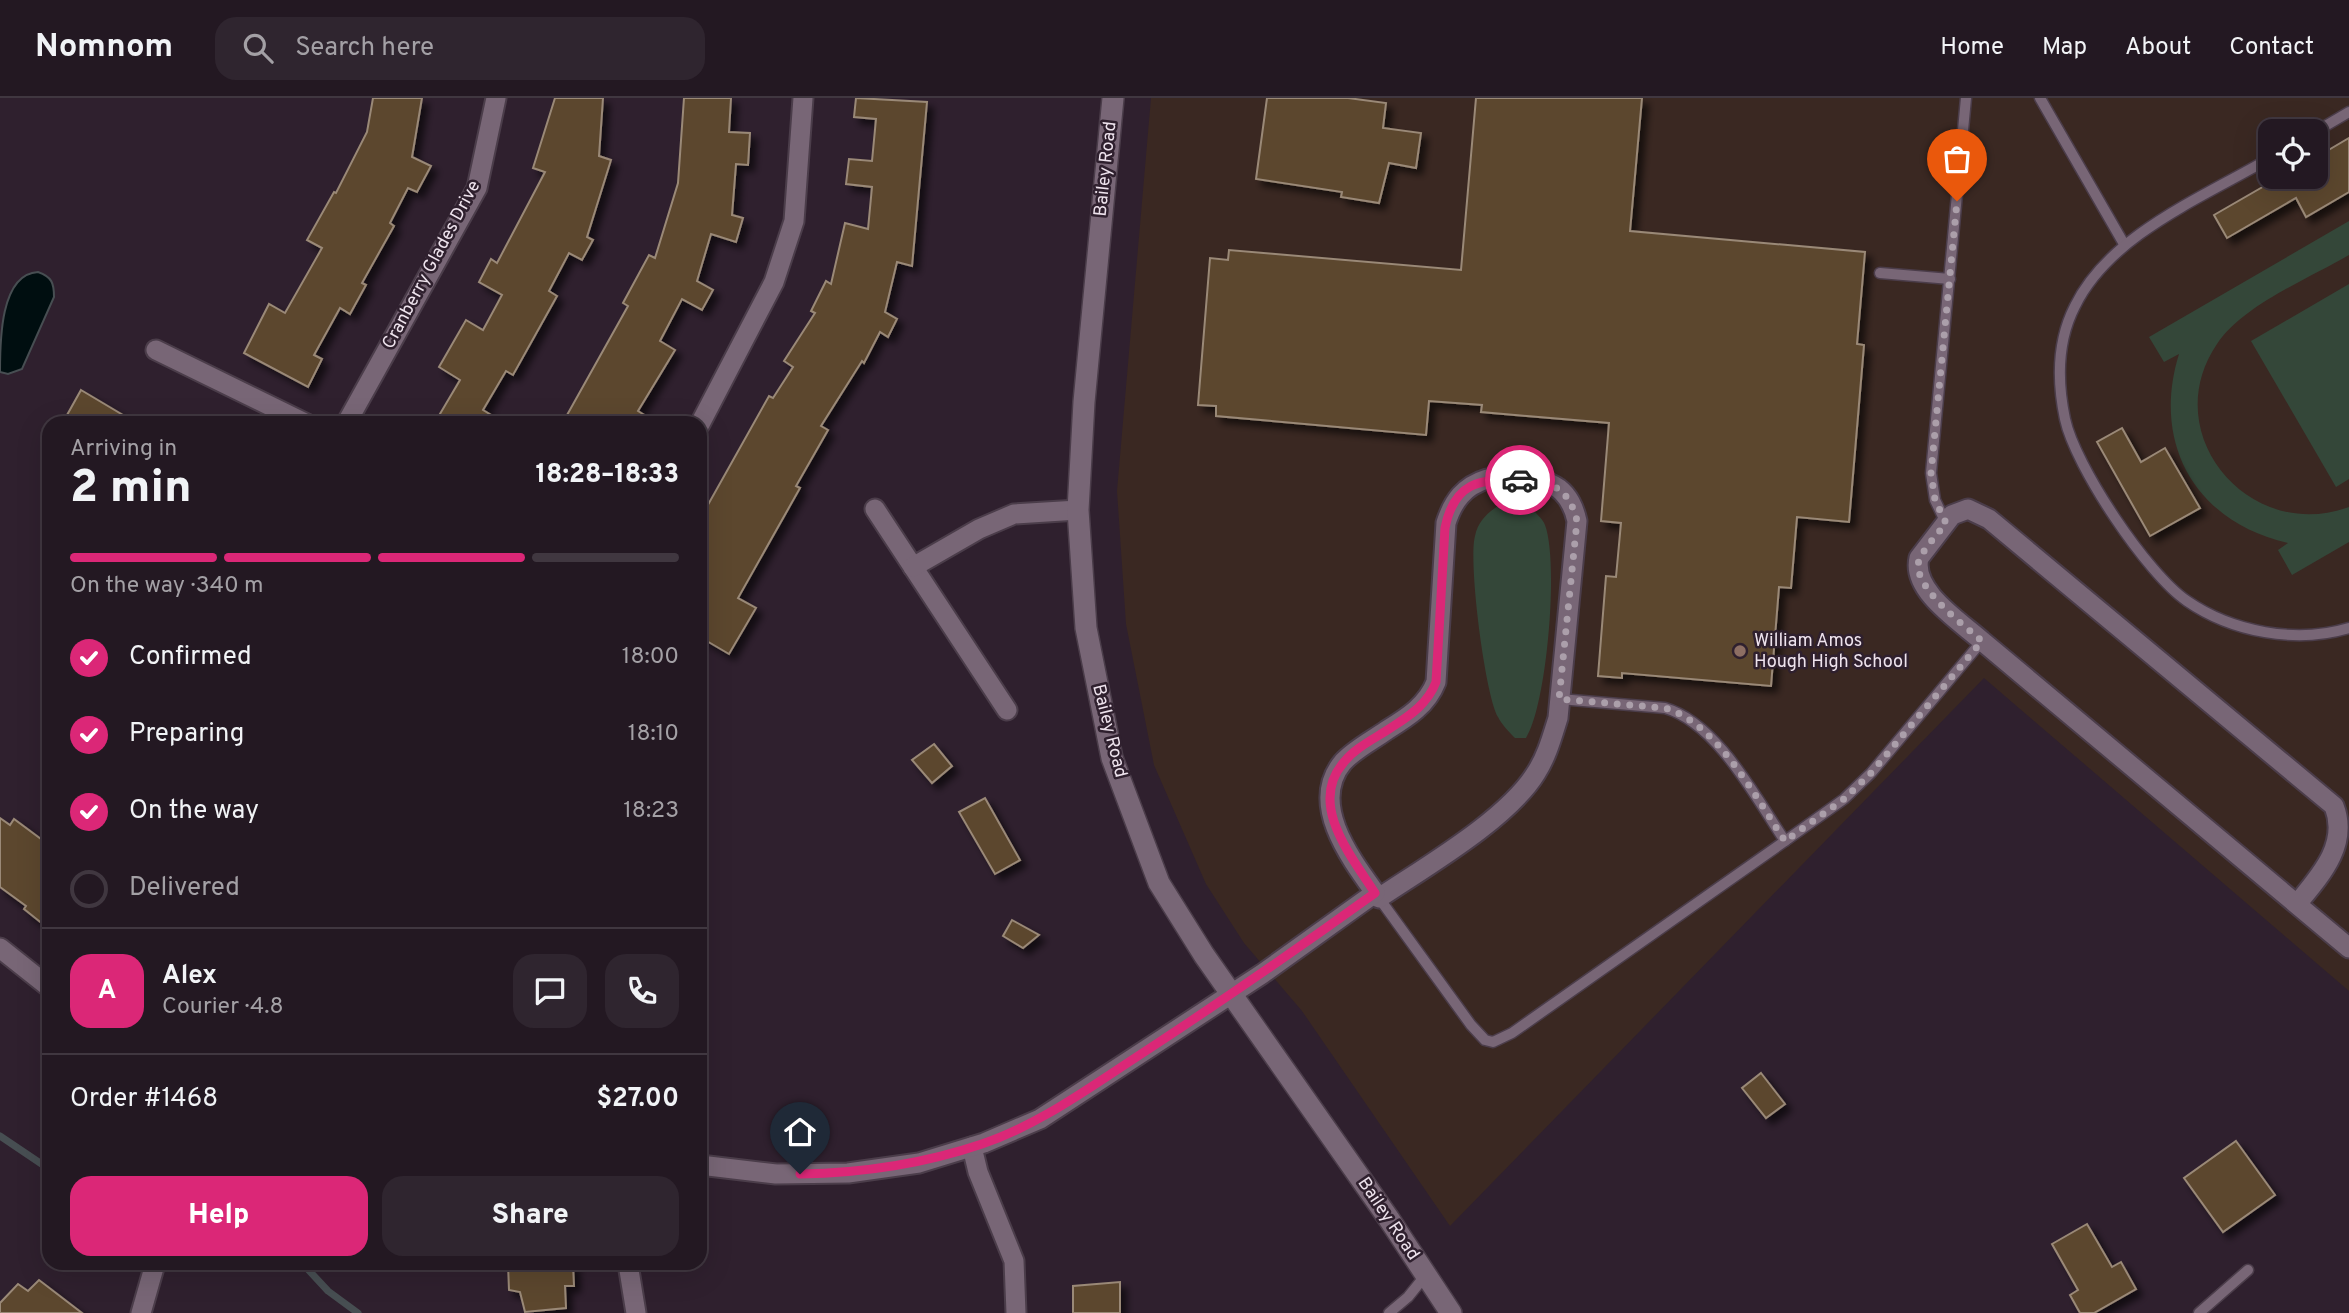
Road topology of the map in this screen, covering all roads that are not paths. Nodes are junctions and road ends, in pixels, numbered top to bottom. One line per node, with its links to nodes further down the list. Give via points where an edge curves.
1 (496, 98): 14 (street, Cranberry Glades Drive, via 477,188)
2 (803, 98): 15 (street, via 794,221 774,282)
3 (1113, 98): 17 (street, Bailey Road)
4 (1966, 98): 11 (lane)
5 (2040, 98): 9 (lane)
6 (2349, 112): 7 (lane)
7 (2328, 124)
8 (2258, 165): 9 (lane)
9 (2124, 244): 20 (lane, via 2102,265 2075,304 2059,371 2073,443 2112,512 2148,565 2170,588 2211,614 2269,634 2306,635)
10 (1880, 273): 11 (lane)
11 (1951, 279): 18 (lane, via 1931,473 1935,500)
12 (156, 350): 13 (street)
13 (291, 416)
14 (350, 416)
15 (704, 416)
16 (875, 509): 19 (street)
17 (1078, 510): 19 (street, via 1014,514); 31 (street, Bailey Road, via 1086,628 1112,758 1159,883)
18 (1946, 523): 21 (street, via 1919,558 1919,576 1932,595); 24 (street, via 1968,509 1989,519)
19 (913, 567): 23 (street)
20 (2349, 628)
21 (1982, 641): 25 (lane, via 1871,773 1844,799); 27 (street)
22 (1559, 699): 25 (lane, via 1682,713 1718,746); 26 (street, via 1549,748 1535,775 1512,802 1467,838); 26 (street, via 1577,521 1573,507 1555,484 1476,482 1452,505 1446,523 1432,694 1405,719 1345,760 1333,785 1330,800 1338,832)
23 (1007, 710)
24 (2346, 814): 27 (street, via 2343,845)
25 (1785, 841): 26 (lane, via 1493,1042 1485,1040)
26 (1377, 896): 31 (street)
27 (2297, 904): 29 (street)
28 (0, 948): 30 (street)
29 (2349, 948)
30 (42, 981)
31 (1233, 994): 32 (street, via 1040,1119); 37 (street, Bailey Road)
32 (972, 1147): 33 (street, via 919,1163 848,1173 776,1174); 40 (street, via 1014,1261)
33 (707, 1165)
34 (153, 1270): 38 (street)
35 (629, 1270): 39 (street)
36 (2248, 1270): 43 (lane)
37 (1425, 1276): 41 (lane); 42 (street, Bailey Road)
38 (141, 1313)
39 (636, 1313)
40 (1016, 1313)
41 (1389, 1313)
42 (1451, 1313)
43 (2199, 1313)

